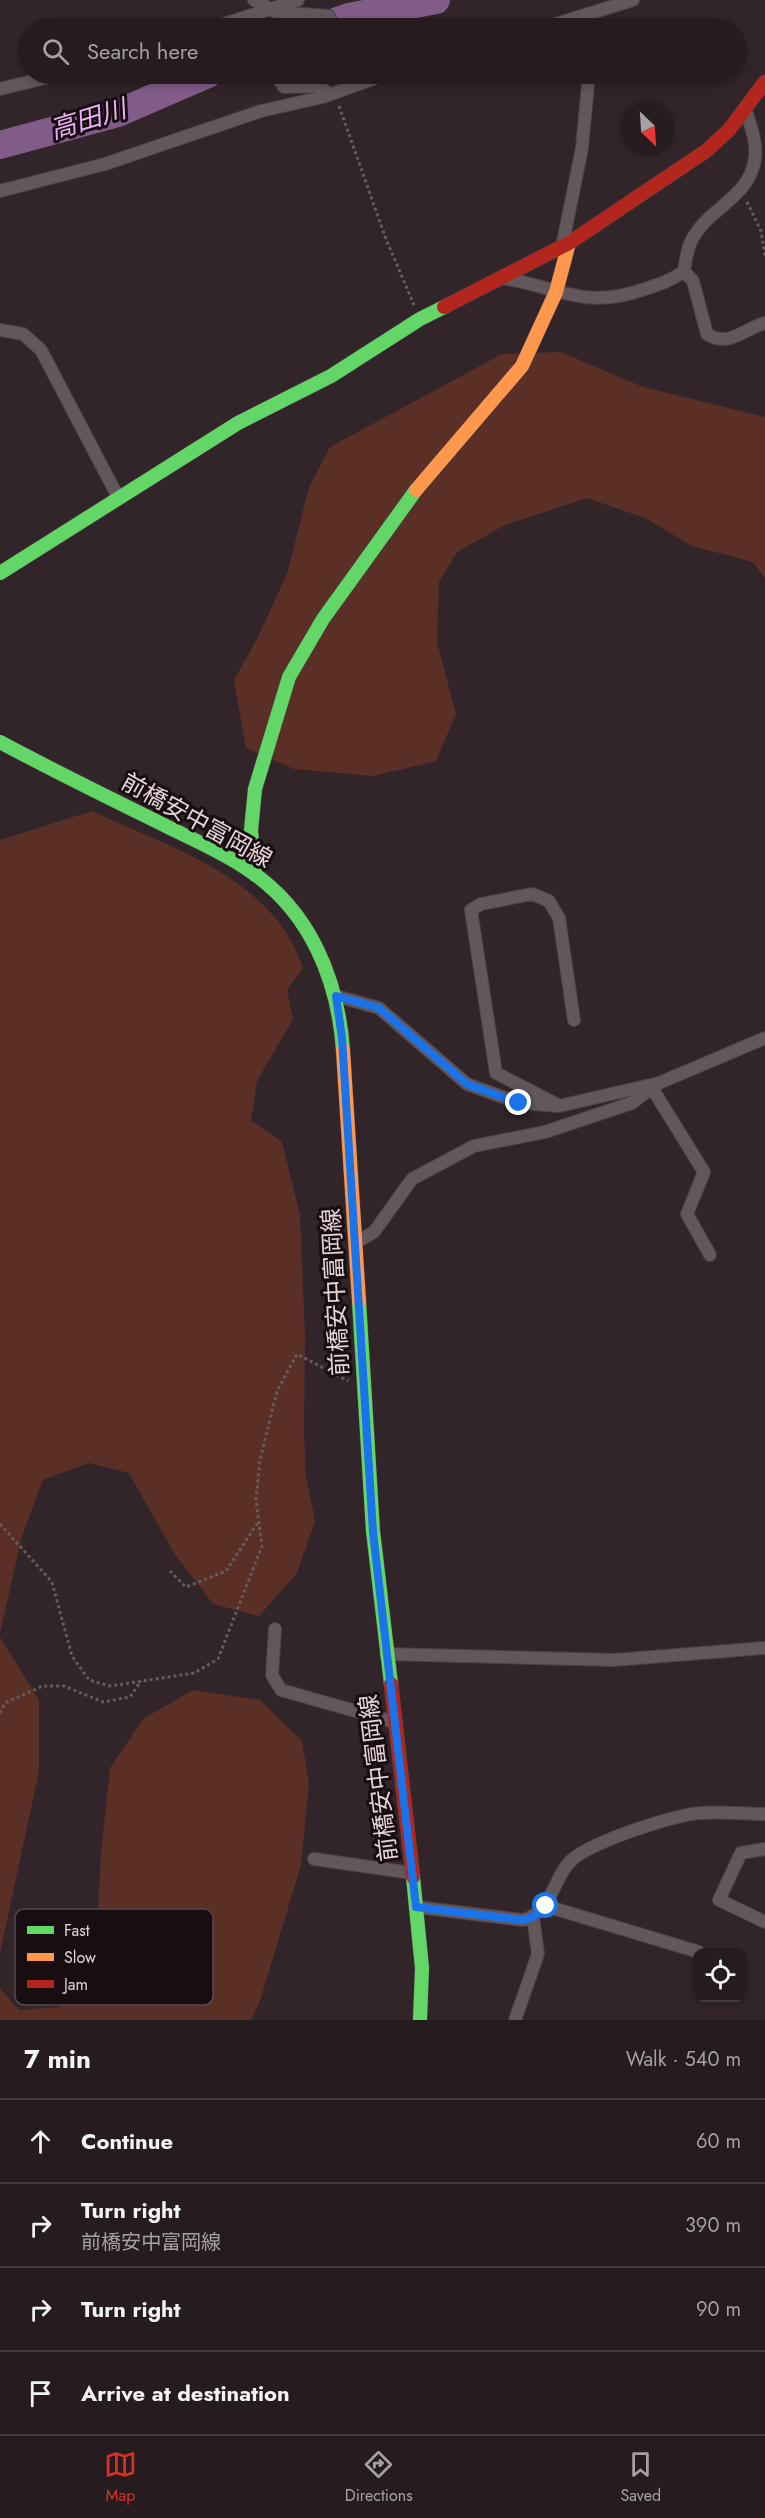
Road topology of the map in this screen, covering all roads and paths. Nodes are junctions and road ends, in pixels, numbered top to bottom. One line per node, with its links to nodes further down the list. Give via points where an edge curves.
1 (254, 0): 4 (street)
2 (297, 0): 4 (street)
3 (633, 0): 7 (street)
4 (272, 10): 5 (street); 6 (street)
5 (245, 18)
6 (311, 18)
7 (592, 18)
8 (765, 82): 15 (street)
9 (21, 84): 13 (street)
10 (282, 84): 14 (street, via 316,86)
11 (360, 84): 14 (street)
12 (588, 84): 18 (street)
13 (0, 89)
14 (333, 94): 17 (street, via 261,111 105,164); 23 (path)
15 (746, 108): 16 (street, via 754,135 755,158); 18 (street, via 706,151)
16 (745, 186): 19 (path, via 745,198 761,231); 20 (street, via 692,237)
17 (0, 191)
18 (566, 245): 21 (street); 22 (street)
19 (765, 256)
20 (684, 271): 22 (street, via 671,280 621,297 598,300); 24 (street, via 693,281 707,334 727,341)
21 (501, 278): 22 (street, via 530,282); 23 (street)
22 (556, 292): 29 (street, via 522,366 396,515 323,619 289,677 255,789 251,830)
23 (420, 319): 26 (street, via 331,376 238,423)
24 (765, 323)
25 (0, 330): 26 (street, via 23,334 41,350)
26 (118, 497): 27 (street)
27 (0, 573)
28 (0, 742): 29 (street, 前橋安中富岡線)
29 (255, 875): 30 (street, 前橋安中富岡線, via 296,912 326,968)
30 (336, 996): 34 (street, via 379,1008 467,1084 519,1103); 35 (street, 前橋安中富岡線)
31 (574, 1020): 34 (street, via 559,918 549,901 532,894 481,904 471,910 496,1073)
32 (765, 1038): 33 (street)
33 (656, 1085): 34 (street); 35 (street, via 632,1103 588,1118 545,1132 474,1146 412,1179 374,1232); 36 (street, via 704,1172 687,1214)
34 (559, 1106)
35 (355, 1244): 37 (street, 前橋安中富岡線)
36 (711, 1255)
37 (364, 1389): 38 (path, via 297,1354 277,1391 260,1461 256,1499); 43 (street, 前橋安中富岡線)
38 (259, 1520): 40 (path, via 226,1572 186,1587); 44 (path, via 262,1546 218,1659 194,1673)
39 (0, 1524): 44 (path, via 52,1582 72,1656 89,1680 111,1686)
40 (170, 1571)
41 (275, 1629): 46 (street, via 272,1675 281,1690)
42 (765, 1648): 43 (street, via 614,1660)
43 (386, 1654): 46 (street, 前橋安中富岡線)
44 (141, 1681): 45 (path, via 130,1697 103,1702 64,1686 43,1686 5,1703)
45 (0, 1713)
46 (394, 1722): 50 (street, 前橋安中富岡線)
47 (765, 1814): 51 (street, via 693,1814 596,1846 573,1859)
48 (765, 1850): 54 (street, via 741,1853 719,1900)
49 (314, 1859): 50 (street)
50 (412, 1873): 52 (street, 前橋安中富岡線)
51 (546, 1906): 53 (street); 55 (street)
52 (416, 1907): 53 (street, via 523,1920); 56 (street, 前橋安中富岡線, via 422,1968)
53 (533, 1917): 57 (street, via 538,1954)
54 (765, 1922)
55 (693, 1951)
56 (420, 2020)
57 (515, 2020)

